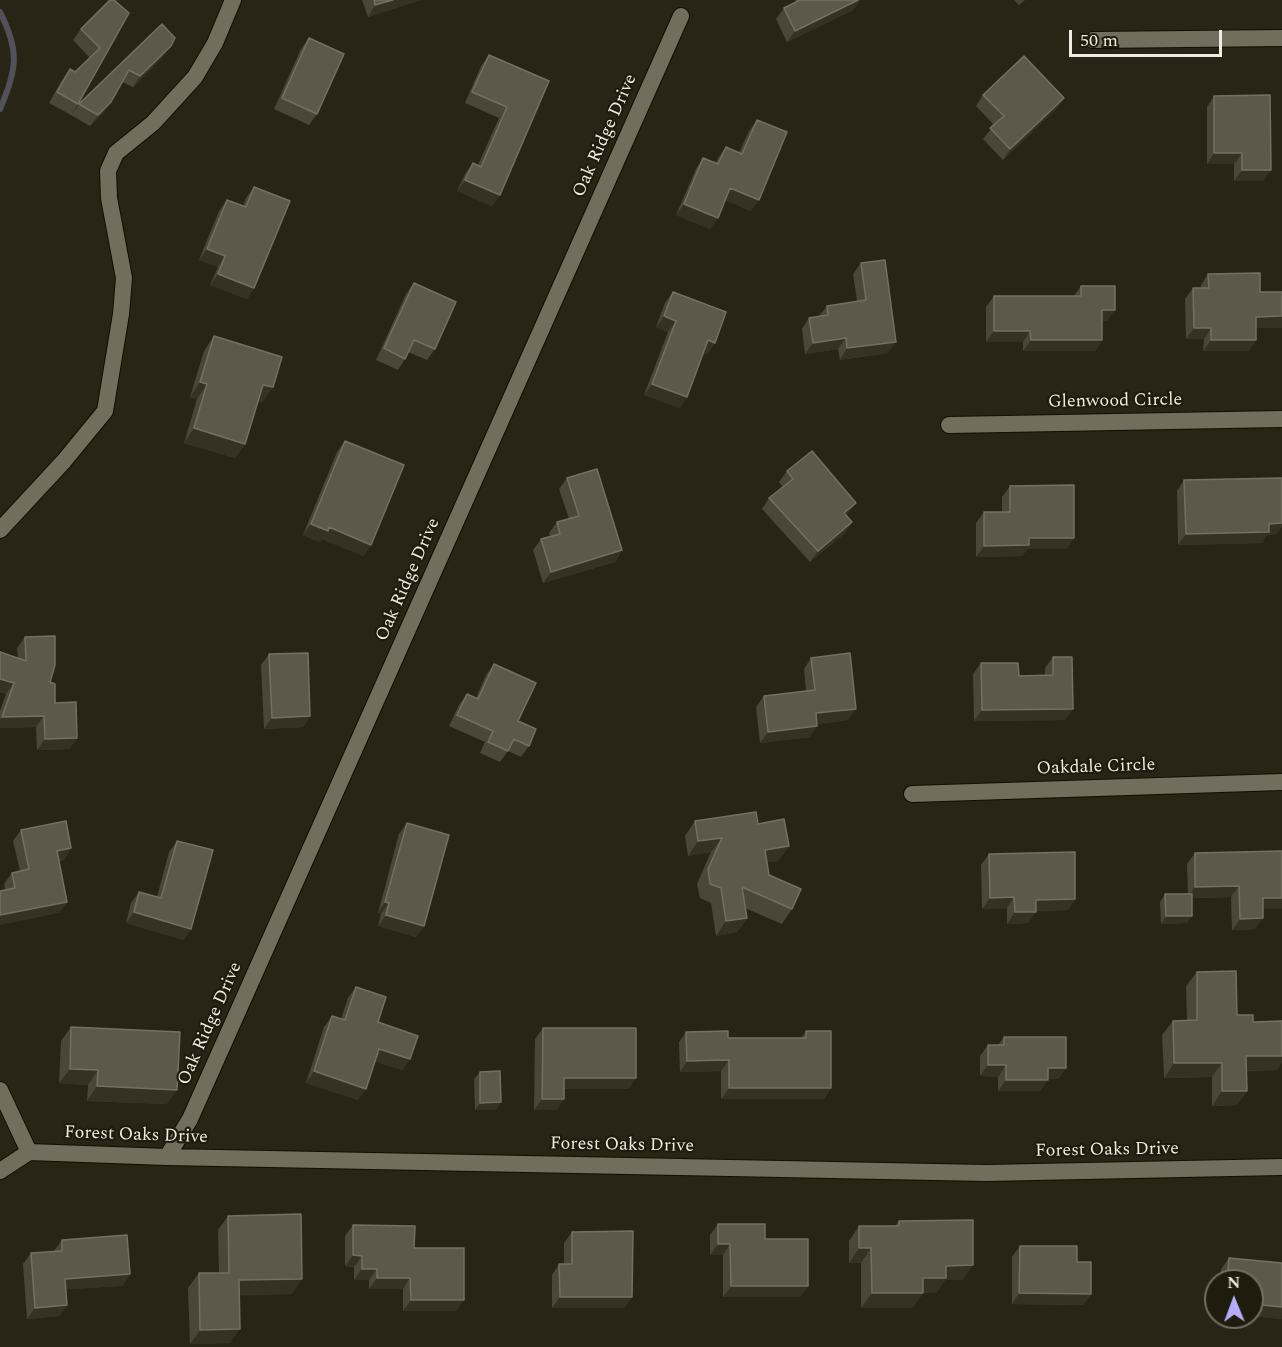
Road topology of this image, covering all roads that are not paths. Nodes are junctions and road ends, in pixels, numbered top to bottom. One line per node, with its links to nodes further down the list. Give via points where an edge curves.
1 (232, 0): 7 (street, via 215,43 195,77 153,123 116,153 108,171 109,198 124,278 105,411)
2 (681, 16): 12 (street, Oak Ridge Drive, via 190,1119)
3 (1282, 38): 4 (street)
4 (1092, 40)
5 (1282, 419): 6 (street, Glenwood Circle)
6 (949, 424)
7 (0, 530)
8 (1282, 782): 9 (street, Oakdale Circle)
9 (912, 794)
10 (0, 1090): 11 (street)
11 (29, 1152): 12 (street, Forest Oaks Drive); 14 (street)
12 (167, 1157): 13 (street, Forest Oaks Drive, via 986,1173)
13 (1282, 1167)
14 (0, 1171)

